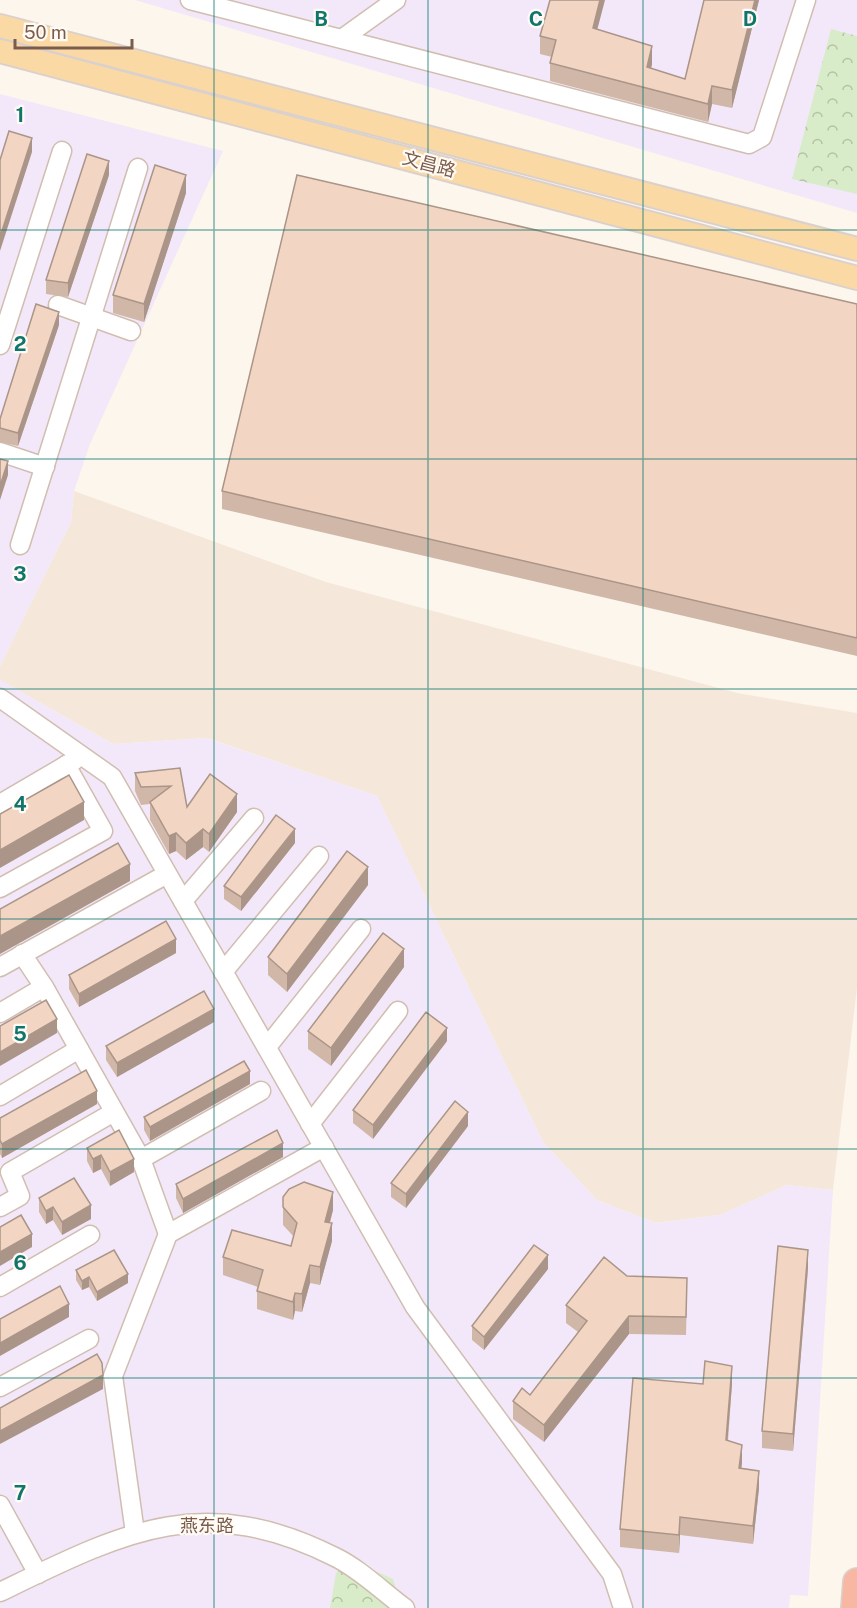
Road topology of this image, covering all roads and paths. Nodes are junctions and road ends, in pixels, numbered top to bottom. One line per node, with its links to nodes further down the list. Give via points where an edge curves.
1 (190, 0): 5 (street)
2 (396, 0): 5 (street)
3 (806, 0): 5 (street, via 762,136 749,144)
4 (0, 26): 9 (main road, 文昌路)
5 (343, 38)
6 (0, 51): 10 (main road, 文昌路)
7 (62, 150): 14 (street)
8 (138, 168): 12 (street)
9 (857, 249)
10 (857, 278)
11 (58, 305): 12 (street)
12 (92, 317): 13 (street); 16 (street)
13 (131, 331)
14 (0, 345)
15 (0, 453): 16 (street)
16 (45, 467): 17 (street)
17 (20, 545)
18 (0, 699): 19 (street)
19 (74, 761): 20 (street); 23 (street, via 112,777); 24 (street, via 103,831)
20 (0, 804)
21 (254, 818): 25 (street)
22 (319, 856): 29 (street)
23 (167, 874): 25 (street); 27 (street)
24 (0, 888)
25 (183, 901): 29 (street)
26 (361, 929): 33 (street)
27 (22, 954): 28 (street); 30 (street)
28 (0, 967)
29 (223, 972): 33 (street)
30 (44, 987): 32 (street); 34 (street)
31 (398, 1011): 38 (street)
32 (0, 1013)
33 (267, 1047): 38 (street)
34 (79, 1049): 36 (street); 37 (street)
35 (261, 1091): 40 (street)
36 (0, 1096)
37 (114, 1112): 40 (street); 41 (street, via 10,1172 20,1196)
38 (310, 1124): 39 (street)
39 (324, 1147): 42 (street); 53 (street, via 415,1307 612,1574)
40 (141, 1159): 42 (street)
41 (0, 1207)
42 (168, 1234): 48 (street, via 113,1376)
43 (90, 1235): 44 (street)
44 (0, 1287)
45 (89, 1339): 46 (street)
46 (0, 1387)
47 (0, 1505): 49 (street)
48 (135, 1533): 49 (street, 燕东路, via 91,1548); 52 (street, 燕东路, via 188,1523 240,1524 288,1537 337,1558)
49 (38, 1574): 51 (street, 燕东路)
50 (857, 1582): 54 (highway)
51 (0, 1592)
52 (405, 1608)
53 (623, 1608)
54 (855, 1608)

